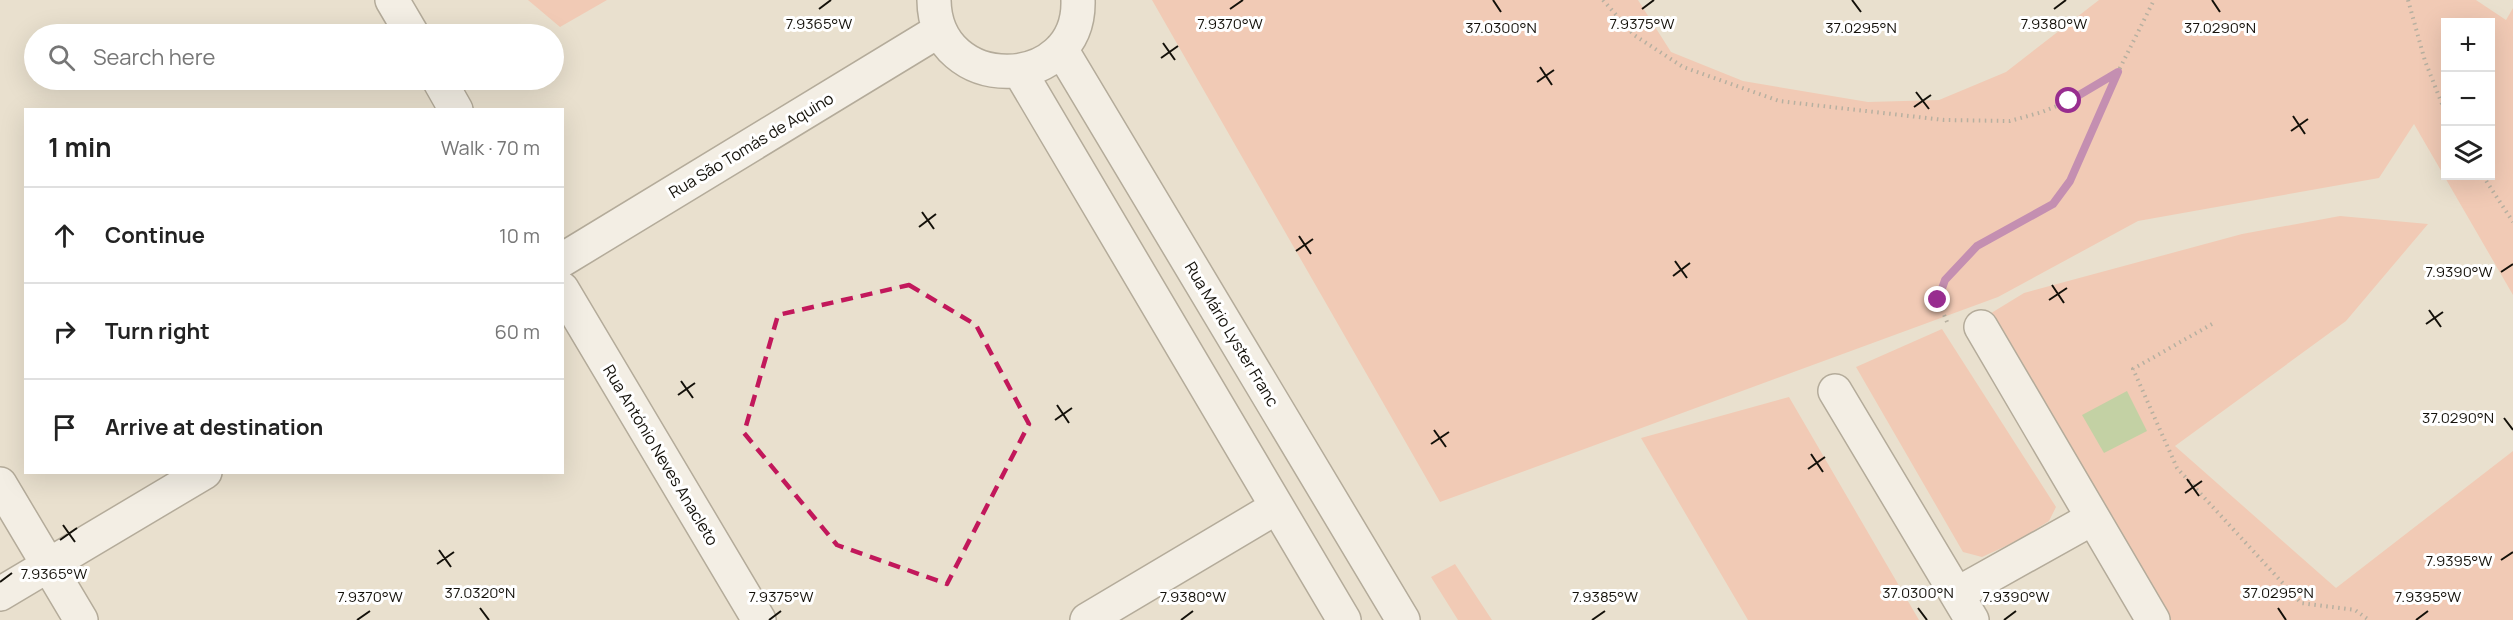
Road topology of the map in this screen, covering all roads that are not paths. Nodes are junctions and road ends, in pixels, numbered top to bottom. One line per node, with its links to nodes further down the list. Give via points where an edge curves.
1 (392, 0): 4 (street)
2 (1078, 0): 5 (street, via 1072,31)
3 (937, 15): 6 (street, via 953,50 972,65 995,72); 9 (street, Rua São Tomás de Aquino)
4 (406, 24)
5 (1061, 49): 6 (street, via 1042,64); 24 (street, Rua Mário Lyster Franc)
6 (1020, 72): 15 (street)
7 (445, 90): 8 (street)
8 (455, 108)
9 (564, 259)
10 (564, 293): 21 (street, Rua António Neves Anacleto)
11 (1981, 327): 16 (street)
12 (1835, 391): 19 (street)
13 (202, 474): 17 (street)
14 (0, 484): 17 (street)
15 (1277, 507): 22 (street); 23 (street)
16 (2093, 518): 19 (street); 25 (street)
17 (48, 565): 18 (street); 20 (street)
18 (0, 594)
19 (1964, 607)
20 (81, 620)
21 (759, 620)
22 (1087, 620)
23 (1344, 620)
24 (1403, 620)
25 (2153, 620)

